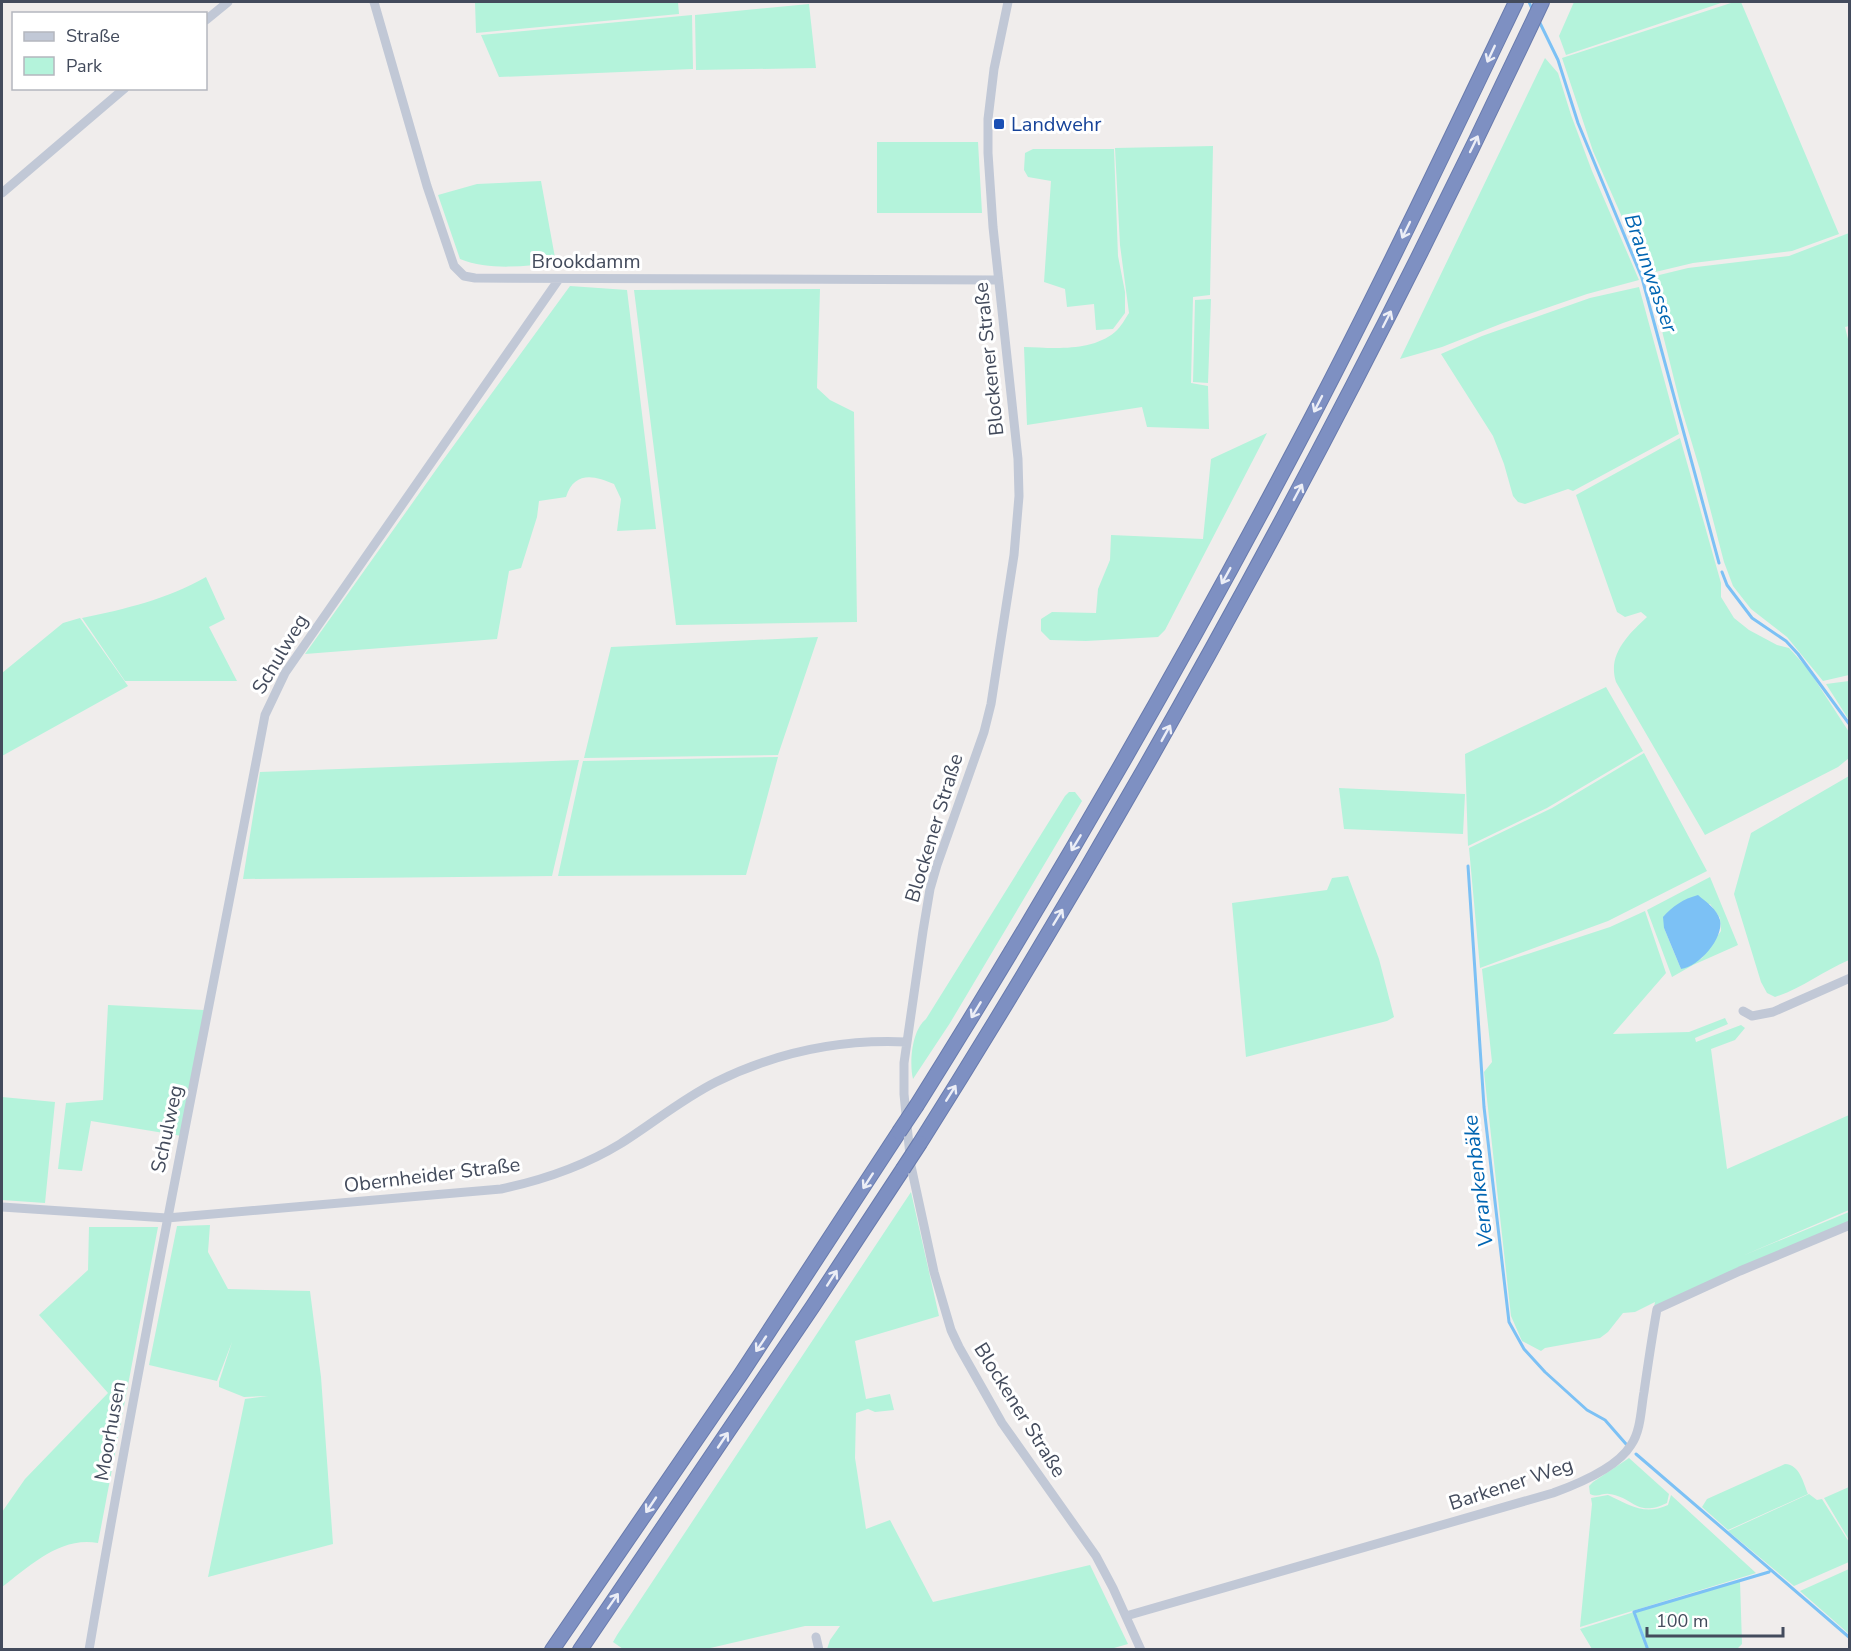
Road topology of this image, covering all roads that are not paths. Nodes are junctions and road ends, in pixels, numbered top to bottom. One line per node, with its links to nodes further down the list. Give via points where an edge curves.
1 (228, 2): 6 (street)
2 (374, 2): 9 (street, Brookdamm, via 454,266 464,276 475,278)
3 (1008, 2): 10 (street, Blockener Straße, via 994,69 988,136 988,185)
4 (1516, 2): 20 (highway, one-way to 20, bridge, via 1318,404 1108,787 899,1132 741,1374)
5 (1541, 5): 21 (highway, one-way to 5, bridge, via 920,1143 1134,789 1332,427)
6 (207, 19)
7 (123, 90): 8 (street)
8 (2, 193)
9 (559, 279): 10 (street, Brookdamm); 15 (street, Schulweg, via 285,673 265,715)
10 (998, 280): 13 (street, Blockener Straße, via 1018,459 1014,555 986,723 930,889)
11 (1850, 978): 12 (street, via 1773,1012 1752,1016)
12 (1743, 1011)
13 (906, 1042): 15 (street, Obernheider Straße, via 820,1047 768,1060 698,1092 617,1146 580,1165 522,1184 452,1194); 17 (street, Blockener Straße, via 904,1094 911,1166 951,1330 1002,1423 1096,1556)
14 (2, 1206): 15 (street, Obernheider Straße)
15 (167, 1218): 19 (street, Moorhusen)
16 (1850, 1225): 17 (street, Barkener Weg, via 1657,1309 1634,1441 1603,1470 1553,1493)
17 (1126, 1616): 23 (street, Blockener Straße)
18 (816, 1637): 22 (street)
19 (89, 1650)
20 (552, 1650)
21 (580, 1650)
22 (819, 1650)
23 (1141, 1650)

